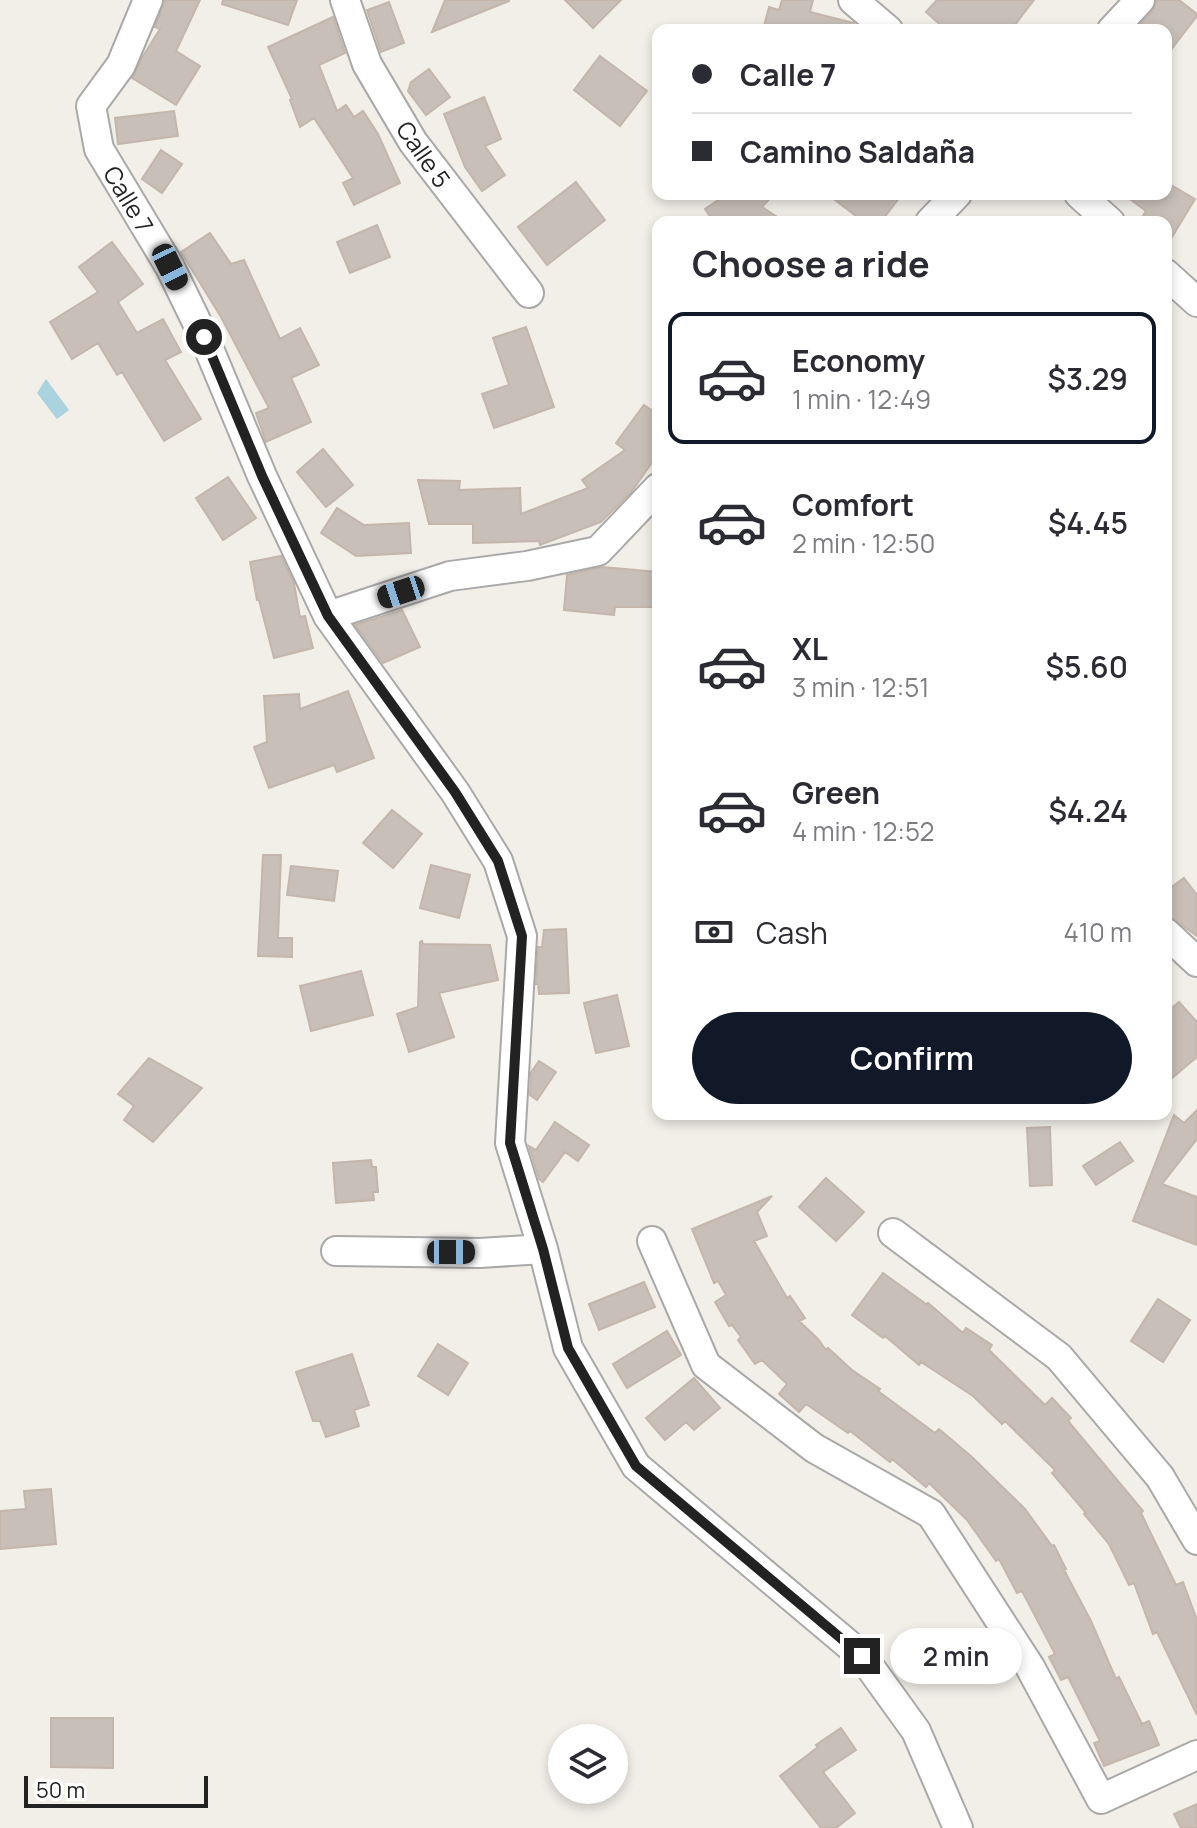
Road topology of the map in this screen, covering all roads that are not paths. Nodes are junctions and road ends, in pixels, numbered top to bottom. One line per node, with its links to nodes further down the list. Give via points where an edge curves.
1 (148, 0): 15 (street, Calle 7, via 121,65 91,106 99,149 191,309)
2 (345, 0): 12 (street, Calle 5, via 367,64 413,142)
3 (853, 0): 5 (street)
4 (1140, 0): 6 (street)
5 (881, 24)
6 (1118, 24)
7 (951, 200): 9 (street)
8 (1086, 200): 10 (street)
9 (936, 216)
10 (1103, 216)
11 (1172, 279): 13 (street)
12 (529, 293)
13 (1197, 302)
14 (652, 494): 15 (street, via 598,551 450,576)
15 (328, 616): 20 (street, Calle 7, via 455,792 498,861 522,936 510,1143)
16 (1172, 939): 17 (street)
17 (1197, 962)
18 (893, 1233): 22 (street, via 1059,1357 1160,1477)
19 (652, 1241): 23 (street, via 706,1365 814,1448 931,1514 1030,1667 1101,1799)
20 (543, 1249): 21 (street); 24 (street, Calle 7, via 568,1348 636,1466 862,1656 916,1731)
21 (336, 1251)
22 (1197, 1540)
23 (1197, 1755)
24 (958, 1828)

